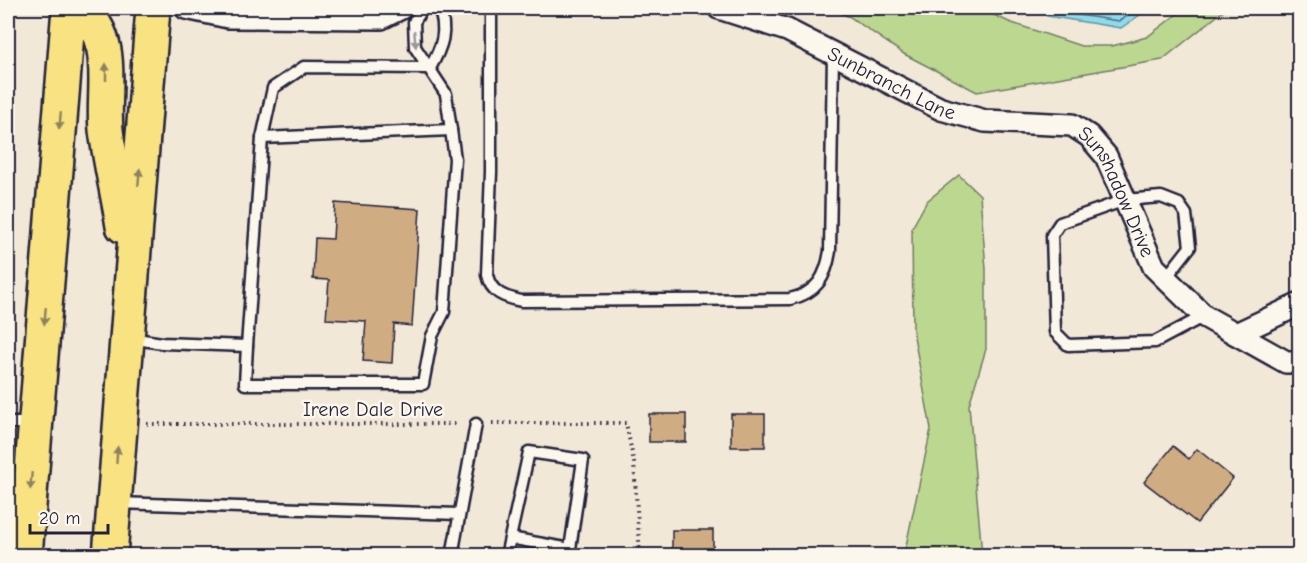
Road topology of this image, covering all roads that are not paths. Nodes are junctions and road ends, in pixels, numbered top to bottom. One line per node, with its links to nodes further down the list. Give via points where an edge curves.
1 (69, 8): 24 (main road, one-way to 24)
2 (80, 8): 16 (main road, one-way to 2, via 106,129 106,53 88,14)
3 (153, 8): 16 (main road, one-way to 3)
4 (186, 8): 5 (street, via 228,17 381,18)
5 (401, 8)
6 (423, 8): 11 (lane, one-way to 11, via 414,22 415,47)
7 (439, 8): 11 (lane, via 444,20 444,44)
8 (491, 8): 10 (lane, via 487,275 493,291 521,302 790,299 804,296 818,285 827,269 830,251)
9 (719, 8): 10 (street, Sunbranch Lane, via 787,30)
10 (833, 54): 12 (street, Sunbranch Lane, via 941,109 985,121)
11 (430, 68): 13 (lane, via 446,94); 14 (lane, via 304,67 273,88)
12 (1072, 125): 15 (street, Sunshadow Drive, via 1089,136 1106,156)
13 (451, 130): 14 (lane); 22 (lane, via 455,159 444,312 432,336 423,384 245,384)
14 (262, 138): 22 (lane)
15 (1125, 200): 17 (street, Sunshadow Drive, via 1154,267); 17 (lane, via 1161,197 1179,204 1186,214 1190,247); 19 (lane, via 1060,223 1052,235 1055,332 1068,345 1155,342)
16 (131, 275): 21 (main road)
17 (1165, 279): 19 (street, Sunshadow Drive)
18 (1299, 304): 20 (street)
19 (1203, 316): 20 (street, Sunshadow Drive)
20 (1236, 334): 23 (street, Sunshadow Drive, via 1286,363)
21 (126, 338): 22 (lane, via 162,344); 26 (main road, one-way to 21)
22 (247, 346)
23 (1299, 362)
24 (22, 423): 29 (main road, one-way to 29)
25 (476, 423): 27 (lane)
26 (114, 503): 27 (lane); 30 (main road)
27 (459, 514): 31 (lane)
28 (510, 538): 28 (lane, via 529,452 583,460 570,549); 32 (lane)
29 (25, 555)
30 (110, 555)
31 (452, 555)
32 (506, 555)

